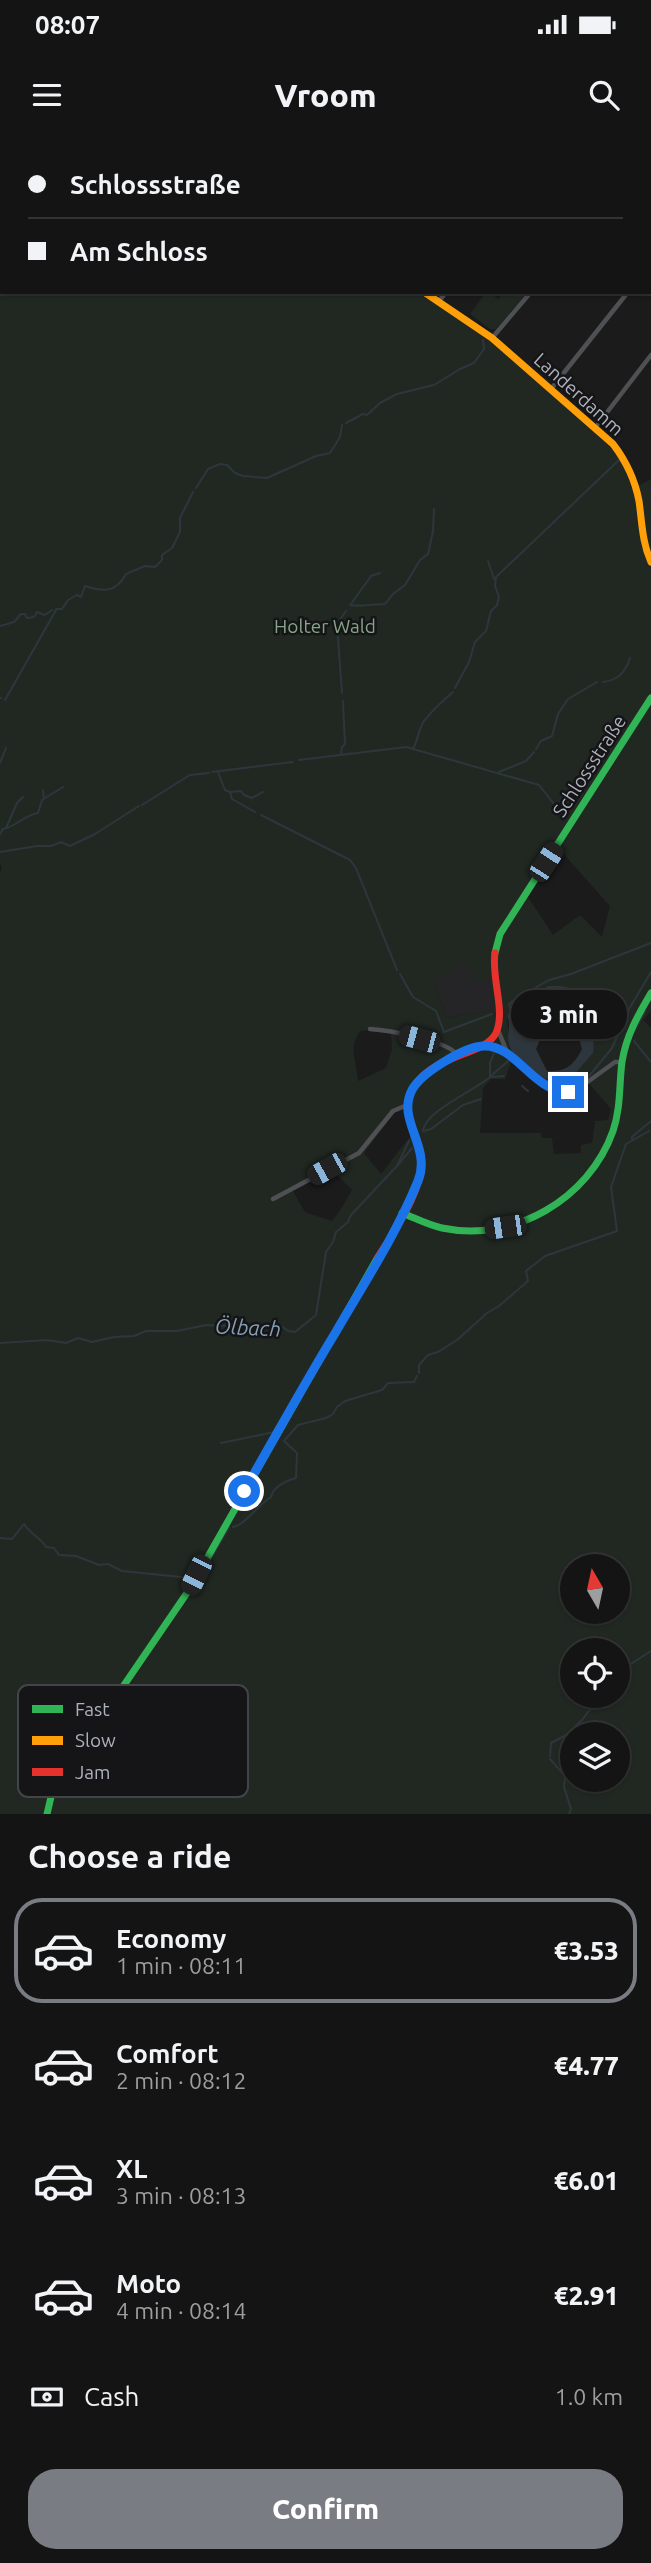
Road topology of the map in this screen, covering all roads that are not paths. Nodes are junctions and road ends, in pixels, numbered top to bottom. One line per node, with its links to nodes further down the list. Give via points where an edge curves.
1 (427, 294): 5 (main road, Landerdamm)
2 (445, 294): 5 (street)
3 (529, 294): 6 (street)
4 (626, 294): 8 (street)
5 (439, 302): 6 (main road, Landerdamm)
6 (492, 338): 8 (main road, Landerdamm)
7 (651, 355): 9 (street)
8 (551, 389): 9 (main road, Landerdamm)
9 (595, 428): 10 (main road, Landerdamm, via 613,444 630,470)
10 (651, 562)
11 (651, 698): 14 (main road, Schlossstraße, via 500,934 493,968)
12 (651, 993): 18 (main road, via 629,1034)
13 (370, 1029): 17 (street, via 443,1045)
14 (498, 1030): 15 (main road); 16 (street)
15 (484, 1045): 16 (street); 17 (main road)
16 (507, 1052): 18 (street, via 556,1091 575,1091 615,1062)
17 (457, 1055): 19 (main road, via 421,1079)
18 (622, 1062): 21 (main road, via 618,1113 604,1153 557,1205 525,1222 486,1230 444,1229)
19 (408, 1105): 20 (street, via 393,1111 359,1153); 21 (main road, via 422,1167)
20 (273, 1199)
21 (402, 1213): 22 (main road, via 189,1590)
22 (124, 1685)

